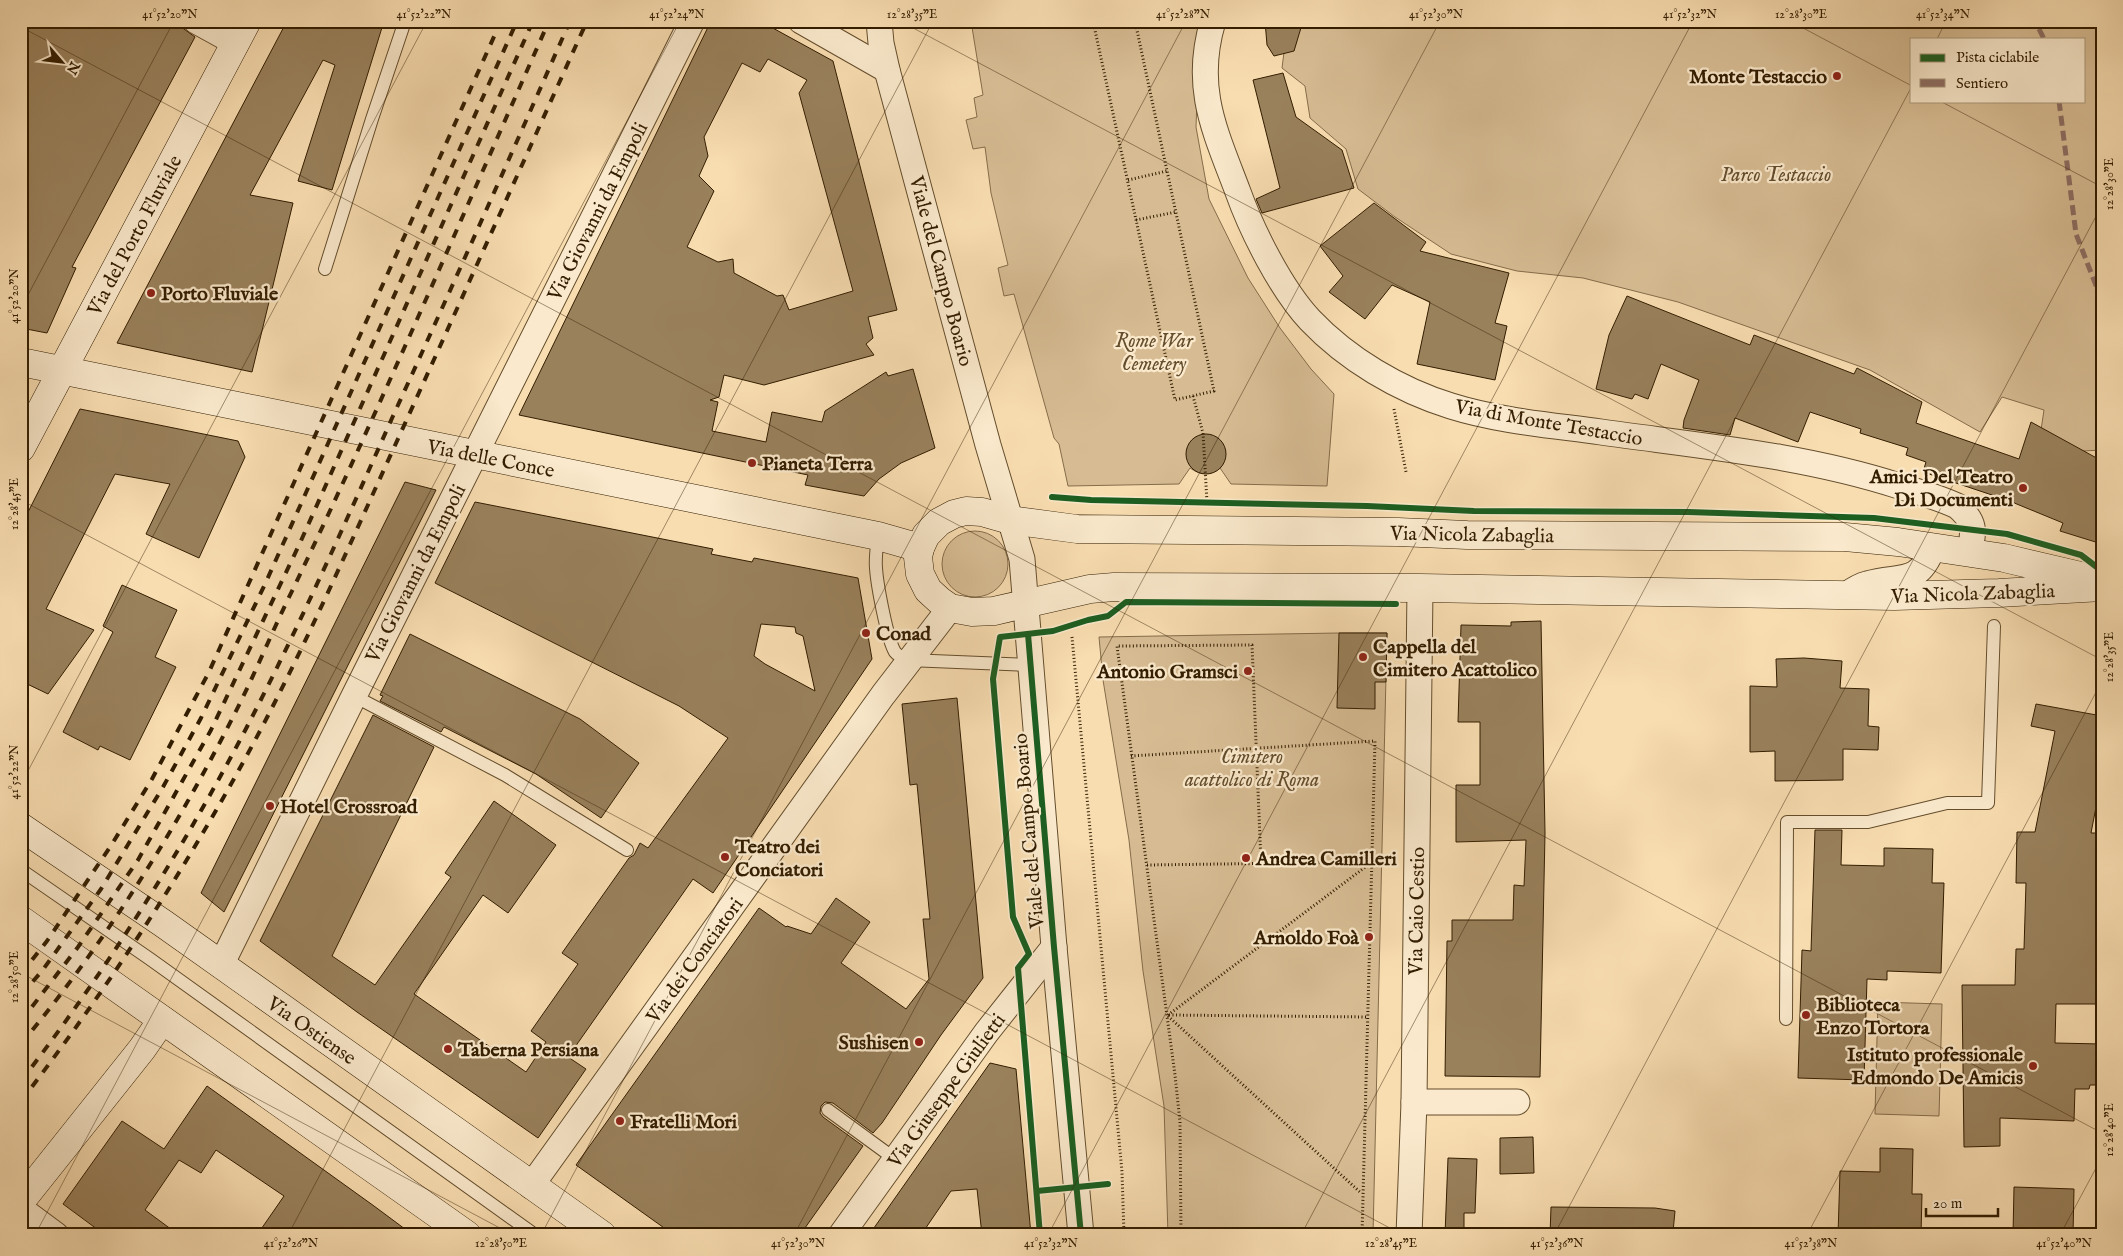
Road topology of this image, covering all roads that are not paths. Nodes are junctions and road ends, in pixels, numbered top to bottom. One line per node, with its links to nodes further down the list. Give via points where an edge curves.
1 (196, 21): 7 (street)
2 (406, 21): 9 (lane)
3 (692, 21): 13 (street, Via Giovanni da Empoli)
4 (801, 21): 8 (street)
5 (879, 21): 8 (street, Viale del Campo Boario)
6 (1213, 21): 18 (street, Via di Monte Testaccio, via 1206,47 1204,85 1228,167 1256,235 1308,319 1363,364 1410,390 1451,406 1498,417 1772,456 1877,479 1957,506 1971,521)
7 (241, 32): 11 (street, Via del Porto Fluviale)
8 (887, 70): 14 (street, Viale del Campo Boario)
9 (325, 269)
10 (21, 362): 11 (street, Via delle Conce)
11 (62, 371): 12 (street, Via del Porto Fluviale); 13 (street, Via delle Conce)
12 (21, 448)
13 (474, 455): 15 (street, Via delle Conce); 28 (street, Via Giovanni da Empoli)
14 (1010, 520): 16 (street, Via Nicola Zabaglia, via 1077,529 1845,537); 17 (street, via 982,512 954,514 942,519 926,535); 23 (street, via 1022,559)
15 (878, 536): 17 (street, Via delle Conce); 26 (lane, via 876,574 889,636 894,650)
16 (1933, 547): 18 (street, Via Nicola Zabaglia); 22 (street, Via Nicola Zabaglia, via 1917,573 1868,584)
17 (920, 548): 24 (street, via 918,565 924,583 933,596)
18 (1969, 552): 19 (street, Via Nicola Zabaglia)
19 (2102, 581)
20 (2102, 587): 22 (street, Via Nicola Zabaglia, via 1974,594)
21 (1420, 588): 22 (street, Via Nicola Zabaglia); 23 (street, Via Nicola Zabaglia, via 1114,587); 39 (street, Via Caio Cestio)
22 (1844, 596)
23 (1026, 603): 24 (street, via 983,612); 27 (street, Viale del Campo Boario)
24 (950, 608): 26 (street, Via dei Conciatori)
25 (1994, 626): 37 (lane, via 1988,803 1948,803 1868,822 1787,822)
26 (908, 660): 27 (lane); 43 (street, Via dei Conciatori)
27 (1030, 665): 35 (street, Viale del Campo Boario)
28 (354, 696): 30 (lane, via 506,774); 36 (street, Via Giovanni da Empoli)
29 (21, 827): 36 (street, Via Ostiense)
30 (627, 850)
31 (21, 864): 33 (lane)
32 (21, 870): 33 (lane, Via Ostiense)
33 (37, 880): 48 (lane, Via Ostiense)
34 (21, 920): 38 (street)
35 (1054, 947): 42 (street, Via Giuseppe Giulietti, via 986,1032); 51 (street, Viale del Campo Boario)
36 (221, 965): 43 (street, Via Ostiense)
37 (1786, 1019)
38 (162, 1020): 44 (street); 47 (street)
39 (1414, 1102): 40 (street); 52 (street, Via Caio Cestio)
40 (1517, 1102)
41 (828, 1110): 42 (lane)
42 (895, 1159): 50 (street, Via Giuseppe Giulietti)
43 (532, 1186): 49 (street, Via Ostiense)
44 (21, 1201)
45 (21, 1209): 46 (street)
46 (56, 1235)
47 (467, 1235)
48 (535, 1235)
49 (602, 1235)
50 (841, 1235)
51 (1081, 1235)
52 (1409, 1235)

